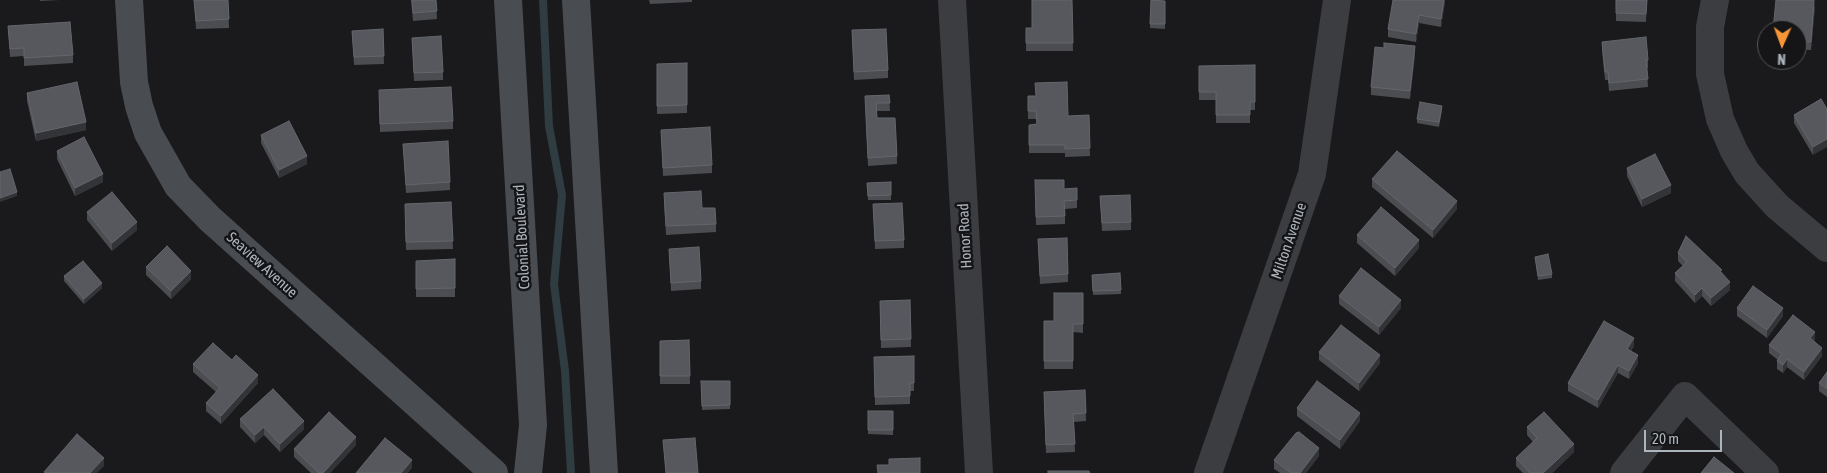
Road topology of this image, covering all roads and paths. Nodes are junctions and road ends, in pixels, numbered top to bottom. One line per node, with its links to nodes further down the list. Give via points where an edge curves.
1 (129, 0): 8 (street, Seaview Avenue, via 134,82 139,106 148,133 178,186 210,219)
2 (508, 0): 9 (street, Colonial Boulevard, via 533,425)
3 (576, 0): 10 (street)
4 (952, 0): 11 (street, Honor Road)
5 (1337, 0): 12 (street, Milton Avenue, via 1312,174)
6 (1714, 0): 7 (street, via 1710,27 1710,74 1720,119 1734,151 1747,173 1777,206)
7 (1827, 248)
8 (494, 473)
9 (528, 473)
10 (604, 473)
11 (979, 473)
12 (1208, 473)
13 (1624, 473): 14 (street, via 1685,396)
14 (1765, 473)

